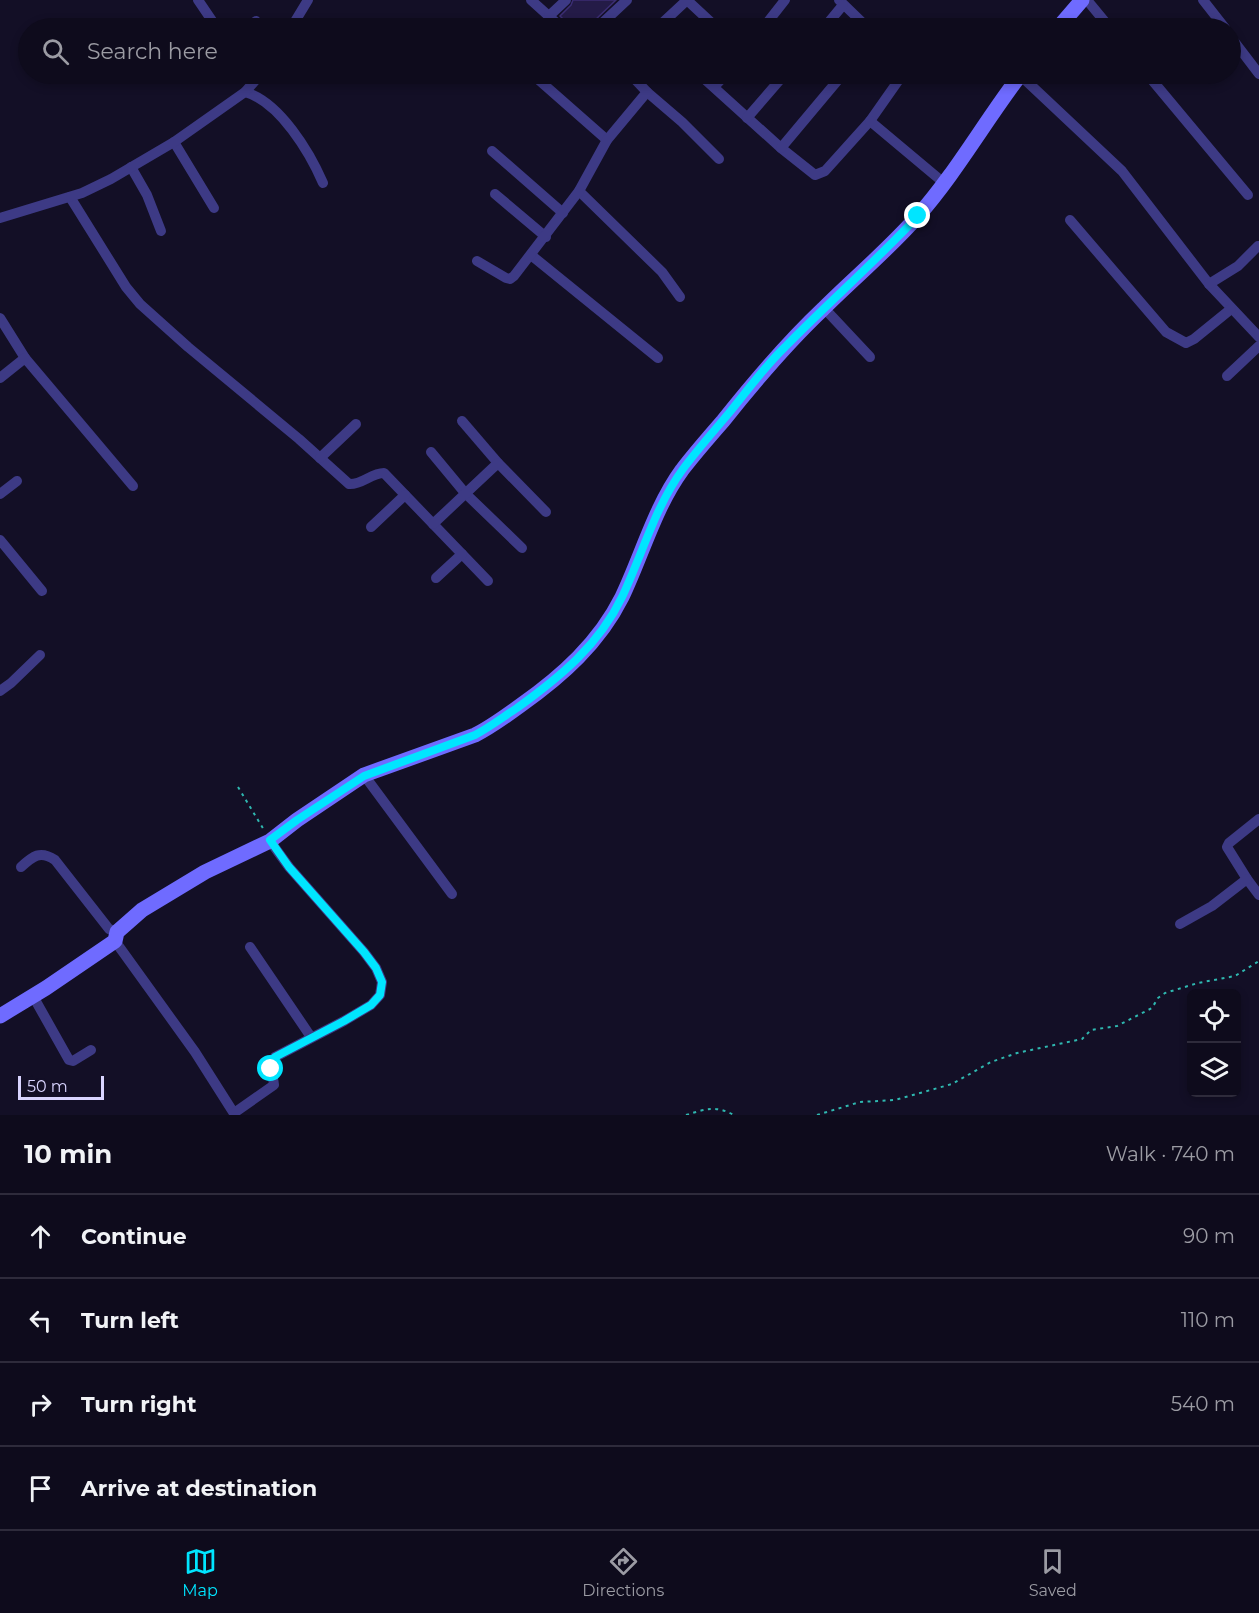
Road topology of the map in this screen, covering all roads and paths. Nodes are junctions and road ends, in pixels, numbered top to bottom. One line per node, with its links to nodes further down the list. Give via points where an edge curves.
1 (308, 0): 14 (street)
2 (531, 0): 12 (street)
3 (566, 0): 12 (street)
4 (627, 0): 15 (street)
5 (687, 0): 16 (street); 17 (street)
6 (785, 0): 18 (street)
7 (1082, 0): 21 (street)
8 (1087, 0): 22 (street)
9 (1203, 0): 23 (street)
10 (203, 2): 13 (street)
11 (841, 3): 19 (street); 20 (street)
12 (549, 16)
13 (212, 18)
14 (297, 18)
15 (608, 18)
16 (668, 18)
17 (706, 18)
18 (771, 18)
19 (831, 18)
20 (857, 18)
21 (1067, 18)
22 (1102, 18)
23 (1217, 18)
24 (1241, 50): 25 (street)
25 (1259, 74)
26 (248, 84): 38 (street)
27 (543, 84): 42 (street)
28 (639, 84): 39 (street)
29 (711, 84): 37 (street)
30 (717, 84): 37 (street)
31 (776, 84): 40 (street)
32 (835, 84): 44 (street)
33 (896, 84): 41 (street)
34 (1013, 84): 49 (street)
35 (1031, 84): 63 (street, via 1122,171)
36 (1155, 84): 52 (street)
37 (714, 87): 40 (street)
38 (245, 92): 43 (street); 48 (street, via 280,116)
39 (647, 92): 42 (street); 46 (street)
40 (747, 118): 44 (street)
41 (870, 121): 44 (street, via 818,174); 49 (street)
42 (607, 140): 50 (street)
43 (174, 142): 47 (street); 54 (street)
44 (781, 148)
45 (492, 151): 55 (street)
46 (719, 159)
47 (131, 167): 53 (street); 58 (street)
48 (323, 183)
49 (944, 183): 65 (street, via 882,255)
50 (579, 191): 55 (street); 64 (street, via 662,272)
51 (495, 194): 59 (street)
52 (1248, 195)
53 (70, 197): 56 (street); 78 (street, via 140,304)
54 (214, 208)
55 (563, 213): 59 (street)
56 (0, 218)
57 (1070, 220): 66 (street, via 1154,319 1179,340 1186,343 1194,339)
58 (161, 231)
59 (546, 237): 61 (street)
60 (1258, 246): 63 (street, via 1238,266)
61 (531, 255): 62 (street, via 510,279); 72 (street)
62 (477, 261)
63 (1209, 284): 66 (street)
64 (680, 297)
65 (824, 308): 70 (street); 96 (street, via 773,359 682,470 608,623 589,648 553,681 488,728)
66 (1231, 309): 68 (street)
67 (0, 318): 71 (street)
68 (1259, 337)
69 (1259, 346): 73 (street)
70 (870, 357)
71 (25, 358): 74 (street); 81 (street)
72 (658, 358)
73 (1227, 376)
74 (0, 378)
75 (462, 421): 79 (street)
76 (356, 424): 78 (street)
77 (431, 452): 82 (street)
78 (320, 458): 84 (street, via 350,484 384,473)
79 (498, 463): 82 (street); 85 (street)
80 (17, 481): 83 (street)
81 (134, 486)
82 (465, 493): 86 (street); 89 (street)
83 (0, 494)
84 (405, 495): 86 (street); 87 (street)
85 (546, 512)
86 (433, 524): 90 (street)
87 (371, 527)
88 (0, 540): 93 (street)
89 (522, 549)
90 (462, 554): 91 (street); 92 (street)
91 (436, 578)
92 (488, 580)
93 (42, 591)
94 (40, 655): 95 (street)
95 (0, 691)
96 (364, 776): 99 (street); 102 (street)
97 (238, 788): 99 (path)
98 (1259, 819): 101 (street, via 1227,846)
99 (270, 840): 105 (street, via 205,872 142,910); 110 (street, via 364,952 382,982 380,995 371,1005)
100 (21, 867): 105 (street, via 35,855 55,860)
101 (1246, 879): 103 (street); 104 (street, via 1212,906)
102 (452, 894)
103 (1259, 895)
104 (1180, 924)
105 (116, 936): 108 (street); 112 (street)
106 (250, 947): 110 (street)
107 (1259, 961): 115 (path, via 1235,976 1165,993 1152,1008 1117,1026 1091,1030 1082,1039 991,1062 952,1084 895,1100 860,1102)
108 (33, 996): 109 (street); 111 (street, via 69,1060)
109 (0, 1016)
110 (311, 1037): 112 (street, via 272,1059 274,1085)
111 (91, 1050)
112 (235, 1114)
113 (686, 1115): 114 (path, via 721,1108)
114 (734, 1115)
115 (817, 1115)

